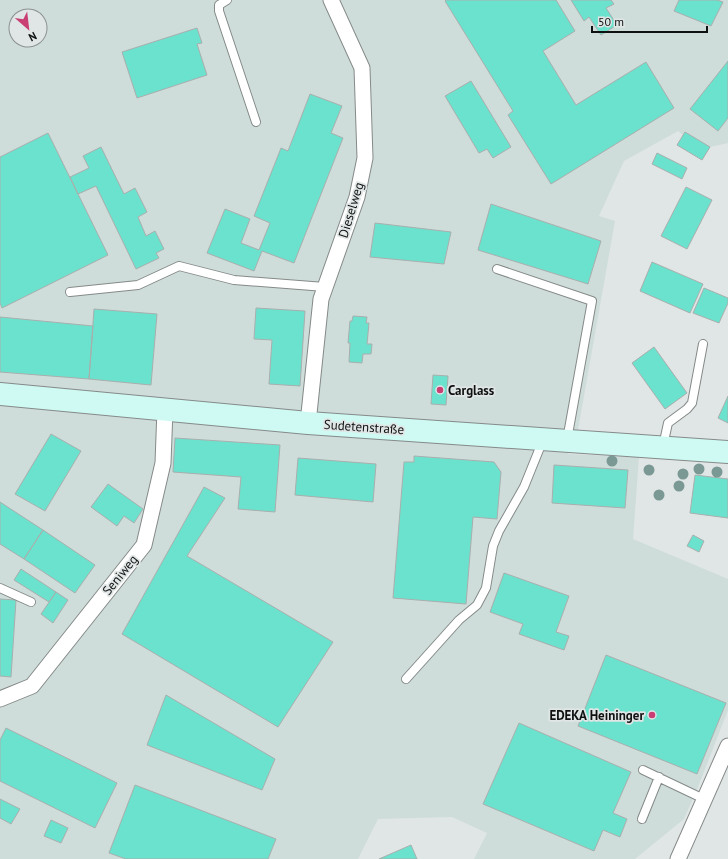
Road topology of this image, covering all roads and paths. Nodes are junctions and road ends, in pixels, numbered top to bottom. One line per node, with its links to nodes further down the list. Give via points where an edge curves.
1 (227, 0): 3 (lane, via 219,5 219,11)
2 (331, 0): 5 (street, Dieselweg, via 362,68 365,158 357,197)
3 (256, 122)
4 (497, 269): 12 (lane, via 592,301)
5 (325, 288): 6 (lane, via 234,280 179,266 138,285); 10 (street, Dieselweg, via 321,299)
6 (70, 292)
7 (703, 344): 13 (lane, via 692,403 668,423)
8 (0, 394): 9 (street, Sudetenstraße)
9 (165, 409): 10 (street, Sudetenstraße); 18 (street, Seniweg, via 163,463 144,545 32,686)
10 (308, 422): 11 (street, Sudetenstraße)
11 (543, 439): 12 (street, Sudetenstraße); 17 (lane, via 524,486 493,546 486,588 477,605 459,620)
12 (567, 441): 13 (street, Sudetenstraße)
13 (663, 447): 14 (street, Sudetenstraße)
14 (728, 452)
15 (0, 588): 16 (lane)
16 (31, 602)
17 (406, 678)
18 (0, 699)
19 (728, 746): 22 (street)
20 (643, 770): 21 (lane)
21 (659, 777): 22 (lane); 23 (lane)
22 (704, 799): 24 (street)
23 (642, 819)
24 (678, 859)

